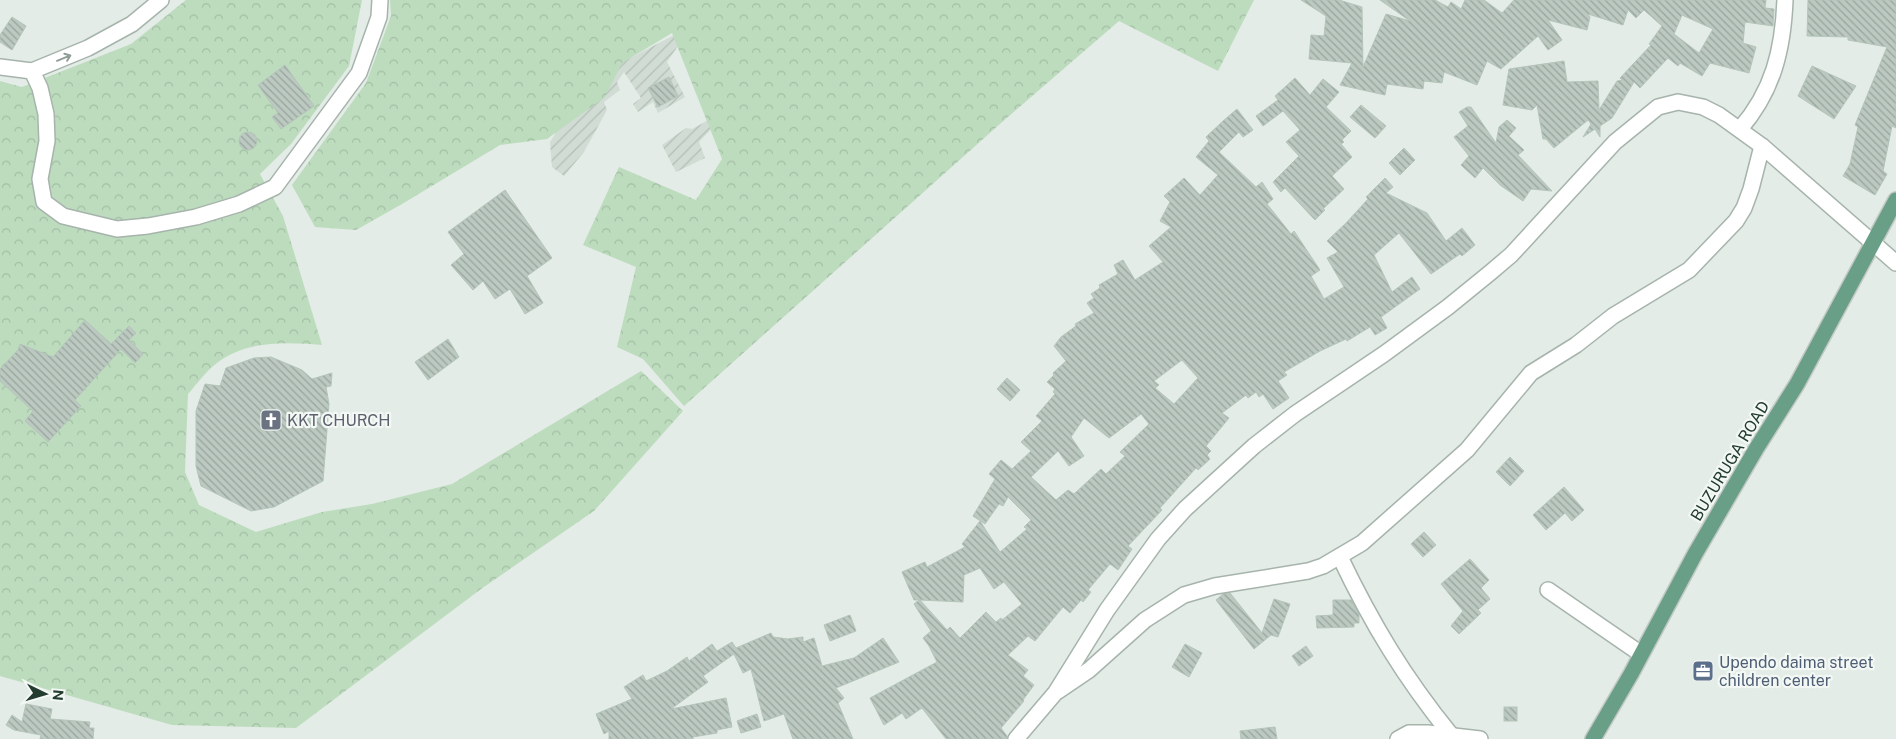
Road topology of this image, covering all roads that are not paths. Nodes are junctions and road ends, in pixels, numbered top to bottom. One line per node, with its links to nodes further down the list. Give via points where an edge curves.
1 (161, 0): 5 (street, one-way to 1, via 103,40 132,24)
2 (380, 0): 5 (street, via 379,18 359,73 275,187 239,204 196,217 117,229 63,216 44,202 40,180 47,141 46,114)
3 (1785, 0): 6 (street, via 1775,69 1755,112)
4 (0, 67): 5 (street)
5 (32, 71)
6 (1740, 129): 7 (street); 14 (street, via 1703,107 1678,102 1658,107 1615,142 1511,255 1448,307 1295,414 1254,446 1185,509 1158,539 1107,610)
7 (1762, 146): 9 (street); 11 (street, via 1751,189 1740,215 1689,270 1628,306 1531,374 1467,450 1362,543)
8 (1896, 200): 9 (main road, BUZURUGA ROAD)
9 (1874, 242): 10 (street); 13 (main road, BUZURUGA ROAD, via 1797,384 1695,554)
10 (1896, 263)
11 (1340, 557): 14 (street, via 1308,571 1214,586 1184,595 1145,620 1090,670); 15 (street, via 1386,647)
12 (1548, 590): 13 (street)
13 (1641, 654): 19 (main road, BUZURUGA ROAD)
14 (1056, 692): 16 (street)
15 (1449, 736): 17 (street, via 1409,733); 18 (street)
16 (1016, 739)
17 (1398, 739)
18 (1480, 739)
19 (1593, 739)

